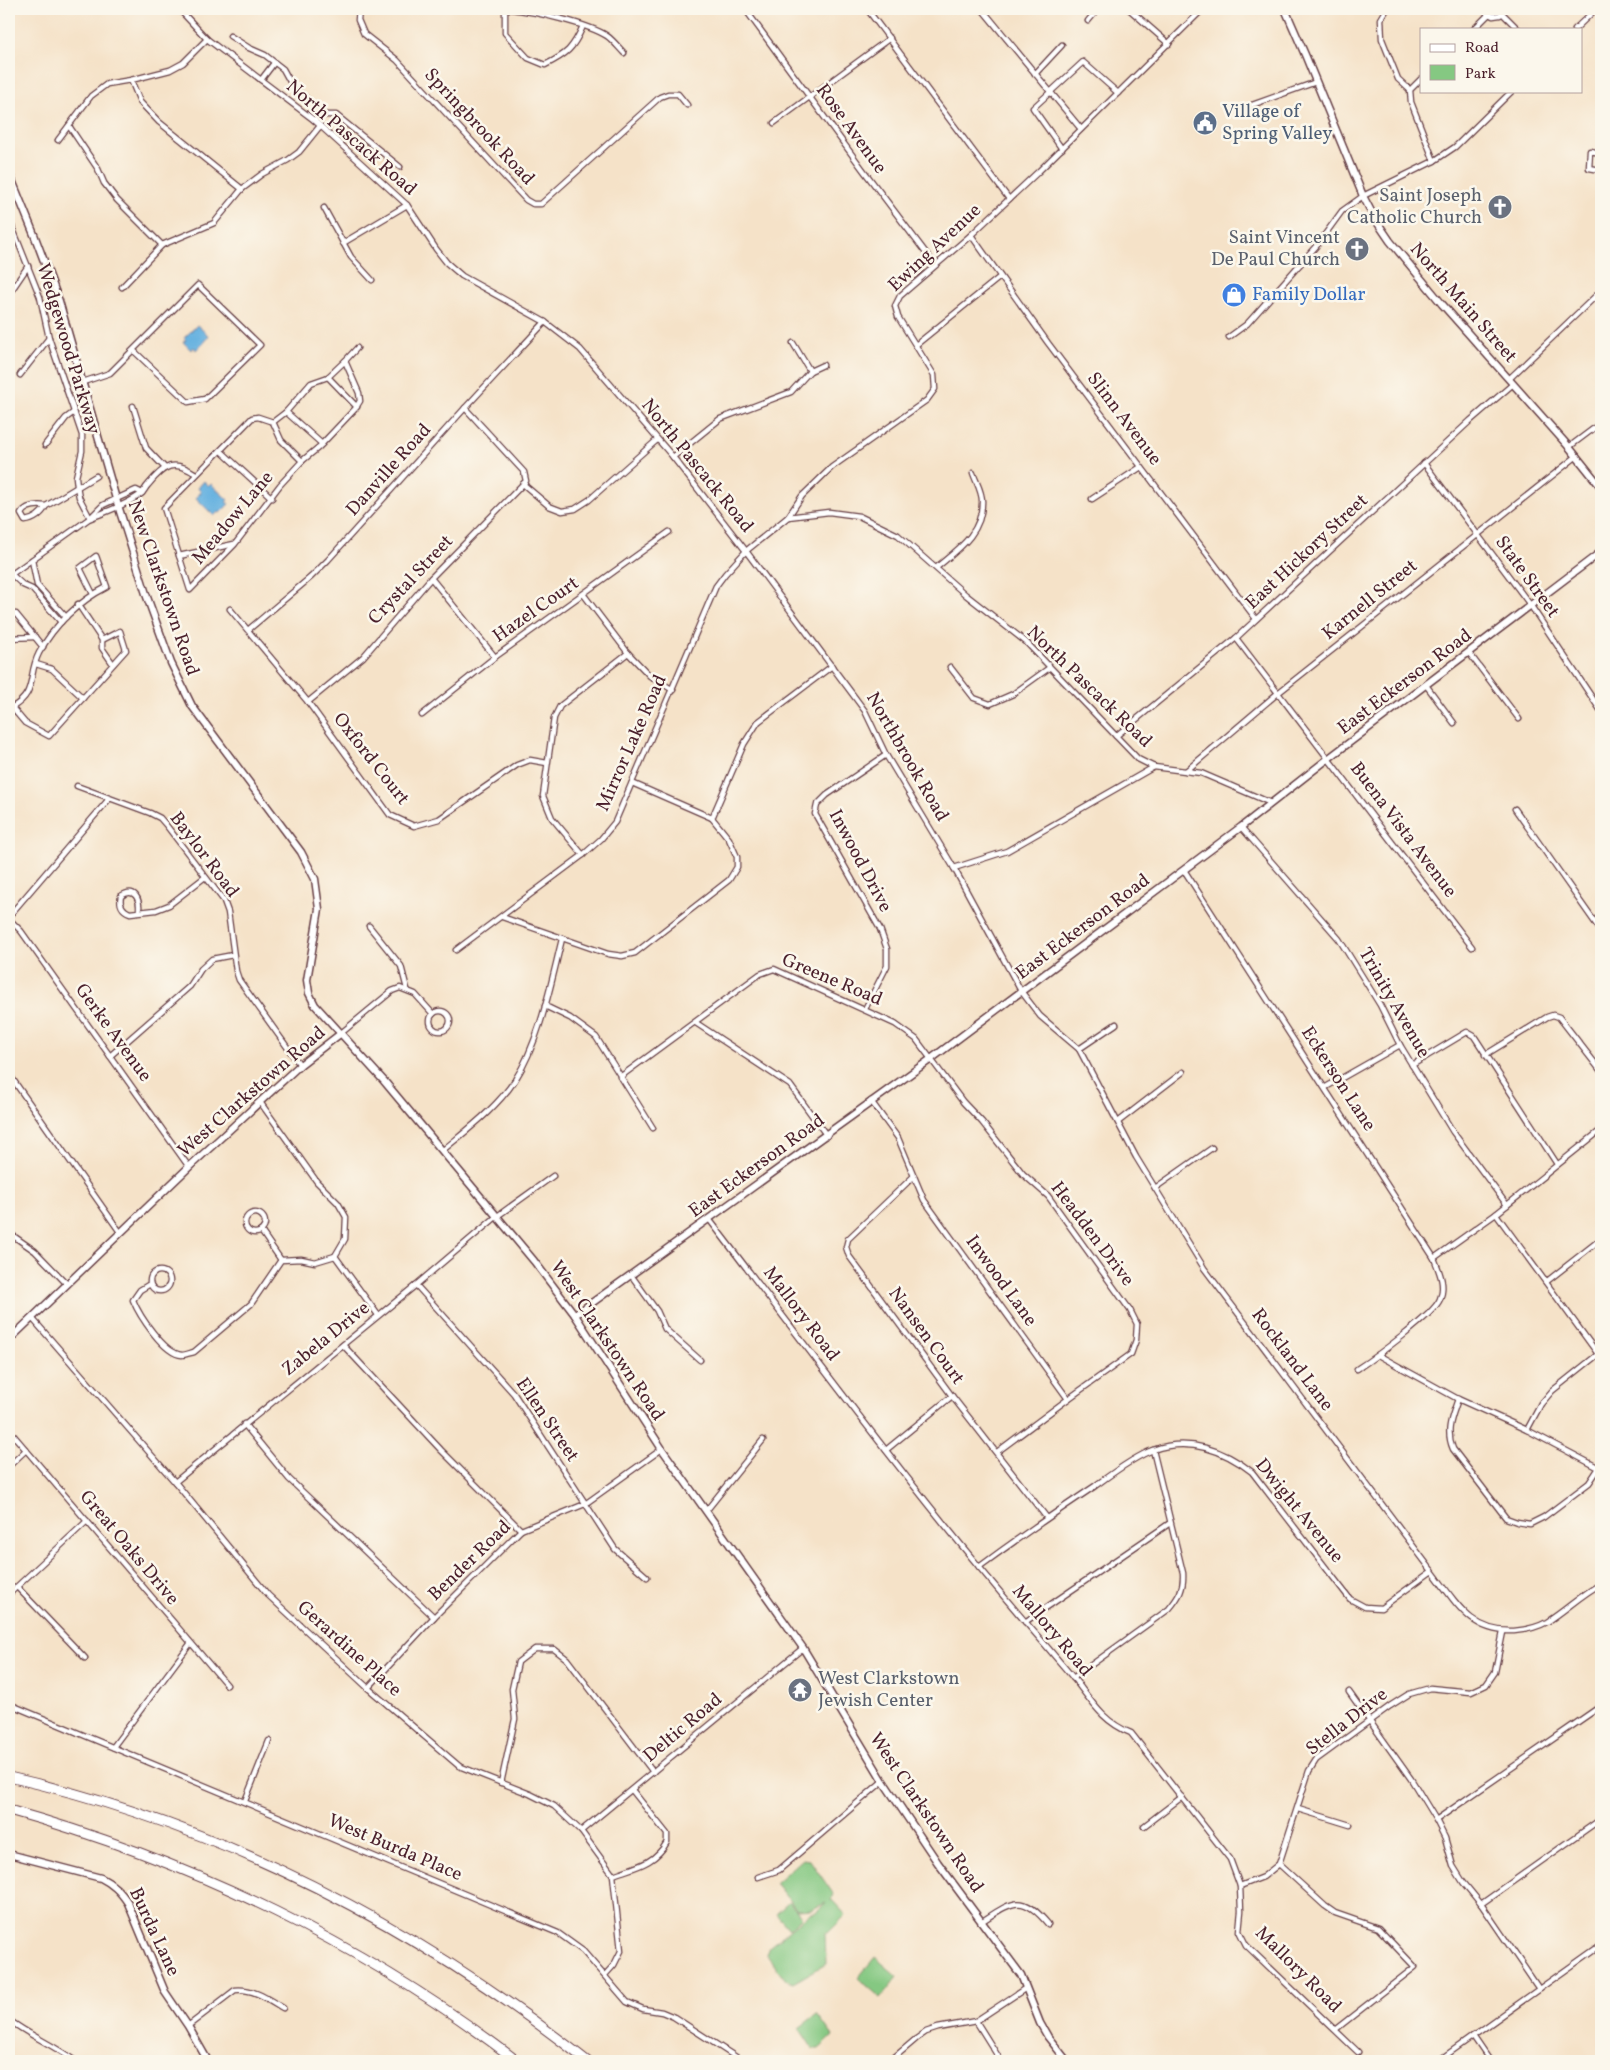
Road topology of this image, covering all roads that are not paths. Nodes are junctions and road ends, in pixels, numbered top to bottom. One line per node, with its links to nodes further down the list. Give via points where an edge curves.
1 (181, 9): 26 (street, North Pascack Road)
2 (359, 9): 42 (street, Springbrook Road, via 358,20 364,34 397,60 533,204 541,204 660,97 678,94)
3 (505, 9): 20 (street, via 504,33 528,58 544,65 574,47)
4 (510, 9): 15 (street)
5 (744, 9): 40 (street, Rose Avenue)
6 (867, 9): 25 (street)
7 (982, 9): 31 (street)
8 (1098, 9): 19 (street)
9 (1129, 9): 27 (street)
10 (1203, 9): 27 (street, Ewing Avenue)
11 (1285, 9): 35 (street, North Main Street)
12 (1386, 9): 36 (street, via 1381,19 1382,39 1398,79)
13 (1485, 9): 18 (street)
14 (1596, 9): 17 (street); 23 (street)
15 (532, 10): 20 (street)
16 (1503, 11): 18 (street, via 1497,16); 22 (street)
17 (1601, 12)
18 (1489, 14): 21 (street)
19 (1088, 21)
20 (583, 26): 29 (street, via 607,36)
21 (1475, 28)
22 (1517, 28)
23 (1577, 28)
24 (230, 36): 30 (street, North Pascack Road)
25 (890, 38): 40 (street); 58 (street)
26 (207, 39): 32 (street, via 183,63 170,70); 33 (street, North Pascack Road)
27 (1169, 44): 39 (street, Ewing Avenue)
28 (1062, 45): 31 (street)
29 (624, 53)
30 (274, 63): 33 (street, North Pascack Road); 41 (street, North Pascack Road, via 283,69 293,87)
31 (1035, 74): 37 (street)
32 (131, 80): 46 (street, via 107,84 91,96); 56 (street, via 140,102 159,122)
33 (262, 80): 44 (street, North Pascack Road)
34 (1420, 80): 36 (street)
35 (1316, 82): 43 (street); 57 (street, North Main Street)
36 (1410, 90): 52 (street)
37 (1051, 92): 39 (street, via 1083,62); 48 (street); 50 (street, via 1033,108)
38 (1511, 92): 52 (street, via 1456,147)
39 (1118, 93): 48 (street, Ewing Avenue)
40 (809, 96): 45 (street); 65 (street, Rose Avenue)
41 (308, 100)
42 (686, 104)
43 (1249, 106)
44 (314, 120): 47 (street, North Pascack Road); 53 (street, via 321,115 336,115)
45 (774, 123)
46 (69, 126): 49 (street); 64 (street, via 113,194)
47 (320, 126): 56 (street, via 299,152); 59 (street, North Pascack Road)
48 (1081, 129): 50 (street, Ewing Avenue)
49 (58, 140)
50 (1062, 149): 58 (street, Ewing Avenue)
51 (1601, 153): 54 (street, via 1590,151 1589,168)
52 (1434, 161): 57 (street)
53 (400, 167)
54 (1601, 170)
55 (9, 173): 84 (street, New Clarkstown Road, via 49,273)
56 (242, 189): 64 (street, via 214,223)
57 (1363, 196): 73 (street, via 1342,211 1318,244 1252,319); 85 (street, North Main Street, via 1390,241)
58 (1009, 199): 62 (street, Ewing Avenue)
59 (407, 205): 63 (street); 72 (street, North Pascack Road, via 436,249 462,276)
60 (324, 208): 63 (street)
61 (9, 219): 66 (street, Wedgewood Parkway)
62 (971, 235): 65 (street, Ewing Avenue); 67 (street, Slinn Avenue)
63 (343, 243): 68 (street)
64 (162, 245): 69 (street)
65 (936, 265): 76 (street, Ewing Avenue, via 900,296 895,306 898,317)
66 (28, 266): 71 (street); 74 (street, Wedgewood Parkway, via 40,297)
67 (1000, 277): 76 (street); 102 (street, Slinn Avenue)
68 (372, 280)
69 (122, 287)
70 (1601, 292): 85 (street, East Hickory Street)
71 (9, 294)
72 (546, 322): 88 (street, Danville Road); 93 (street, North Pascack Road, via 580,349)
73 (1229, 336)
74 (49, 338): 82 (street); 89 (street, Wedgewood Parkway)
75 (793, 343): 81 (street)
76 (917, 344): 116 (street, Ewing Avenue, via 934,375 935,389 931,395 832,467 802,496)
77 (357, 348): 79 (street)
78 (133, 350): 78 (street, via 188,402 205,400 260,345 198,284); 84 (street, via 110,373)
79 (345, 361): 83 (street); 87 (street, via 359,393)
80 (823, 365): 81 (street)
81 (810, 371): 99 (street, via 791,392 720,419)
82 (20, 374)
83 (328, 377): 87 (street); 90 (street, via 311,384)
84 (83, 382): 111 (street, New Clarkstown Road)
85 (1511, 382): 96 (street, North Main Street); 101 (street, East Hickory Street)
86 (133, 406): 103 (street, via 146,448)
87 (357, 407): 94 (street, Meadow Lane)
88 (465, 408): 107 (street, via 524,472 526,481); 137 (street, Danville Road, via 328,560)
89 (74, 412): 95 (street); 108 (street, Wedgewood Parkway, via 82,435)
90 (286, 412): 91 (street); 94 (street)
91 (273, 422): 97 (street, Meadow Lane, via 252,418); 100 (street, via 285,445)
92 (1601, 423): 96 (street)
93 (657, 440): 99 (street, North Pascack Road); 107 (street, via 575,509 562,511 549,506)
94 (322, 444): 100 (street, Meadow Lane)
95 (45, 445)
96 (1569, 447): 98 (street, North Main Street)
97 (221, 451): 105 (street, Meadow Lane); 112 (street)
98 (1576, 456): 109 (street, North Main Street); 119 (street, Karnell Street)
99 (673, 457): 121 (street, North Pascack Road)
100 (302, 461): 112 (street, Meadow Lane)
101 (1424, 463): 119 (street, State Street); 135 (street, East Hickory Street)
102 (1141, 467): 113 (street); 135 (street, Slinn Avenue)
103 (165, 468): 105 (street, via 179,465); 110 (street)
104 (972, 473): 125 (street, via 983,502 980,518 973,535)
105 (196, 474): 123 (street, Meadow Lane, via 164,508)
106 (96, 476): 108 (street)
107 (523, 484): 127 (street, Crystal Street)
108 (77, 486): 114 (street); 117 (street, Wedgewood Parkway)
109 (1601, 487)
110 (142, 493): 111 (street, via 136,490); 115 (street)
111 (116, 498): 115 (street, New Clarkstown Road); 117 (street, via 103,504)
112 (272, 498): 120 (street, Meadow Lane)
113 (1092, 499)
114 (46, 506): 114 (street, via 24,510 25,521 43,512)
115 (118, 506): 117 (street); 194 (street, New Clarkstown Road, via 159,633 181,687 301,852 315,879 319,909 308,966 309,993 319,1011)
116 (788, 517): 121 (street, North Pascack Road); 125 (street, North Pascack Road, via 829,512 859,516 898,535)
117 (90, 518): 124 (street)
118 (669, 532): 129 (street, Hazel Court)
119 (1476, 534): 131 (street, State Street); 153 (street, Karnell Street)
120 (235, 544): 123 (street); 123 (street, Meadow Lane, via 190,590)
121 (746, 551): 148 (street, Northbrook Road); 152 (street, Mirror Lake Road, via 716,586)
122 (1601, 552): 131 (street, East Eckerson Road)
123 (179, 556)
124 (32, 560): 126 (street); 134 (street, via 38,585)
125 (936, 568): 150 (street, North Pascack Road, via 1028,644)
126 (10, 575): 136 (street, via 32,589)
127 (431, 578): 145 (street); 155 (street, Crystal Street, via 363,657)
128 (93, 594): 128 (street, via 107,587 96,556 80,568); 130 (street)
129 (584, 595): 143 (street); 145 (street, Hazel Court)
130 (78, 604): 134 (street); 141 (street)
131 (1531, 606): 144 (street, East Eckerson Road); 157 (street, State Street)
132 (230, 609): 137 (street, Oxford Court)
133 (9, 614): 138 (street, via 16,614)
134 (66, 617): 136 (street)
135 (1256, 619): 140 (street, East Hickory Street)
136 (61, 622): 142 (street)
137 (248, 630): 155 (street, Oxford Court)
138 (35, 637): 139 (street); 142 (street)
139 (9, 638)
140 (1236, 638): 153 (street, Buena Vista Avenue); 161 (street, East Hickory Street)
141 (102, 640): 147 (street, via 102,648); 147 (street, via 120,631 126,650)
142 (43, 647): 146 (street)
143 (628, 653): 152 (street, via 650,676); 164 (street, via 560,706 554,718)
144 (1469, 653): 151 (street, East Eckerson Road); 159 (street)
145 (495, 657): 158 (street, Hazel Court)
146 (36, 664): 154 (street, via 52,669); 156 (street, via 30,692 22,702)
147 (113, 664): 154 (street)
148 (832, 666): 162 (street, Northbrook Road, via 865,711); 172 (street, via 758,722 744,744)
149 (950, 668): 150 (street, via 974,698 990,704 1013,694)
150 (1049, 668): 161 (street, North Pascack Road)
151 (1426, 685): 160 (street); 163 (street, East Eckerson Road)
152 (673, 690): 167 (street, Mirror Lake Road)
153 (1278, 693): 163 (street, Buena Vista Avenue); 166 (street, Karnell Street)
154 (83, 698): 156 (street, via 49,736 25,723)
155 (308, 702): 164 (street, Oxford Court, via 390,815 414,826 439,819 517,765 530,760)
156 (10, 706)
157 (1601, 711)
158 (422, 715)
159 (1519, 719)
160 (1454, 723)
161 (1116, 736): 165 (street, North Pascack Road, via 1138,759)
162 (886, 755): 175 (street, Northbrook Road); 190 (street, Inwood Drive, via 827,795 817,805 815,814 880,930 887,949 887,966)
163 (1329, 758): 170 (street, East Eckerson Road); 184 (street, Buena Vista Avenue)
164 (548, 763): 174 (street, via 543,796 552,818)
165 (1154, 767): 166 (street, North Pascack Road); 175 (street, via 1007,851)
166 (1186, 771): 170 (street, North Pascack Road, via 1200,773)
167 (632, 783): 172 (street); 174 (street, Mirror Lake Road, via 615,822)
168 (77, 786): 169 (street, Baylor Road)
169 (109, 799): 177 (street, Baylor Road, via 160,818); 180 (street)
170 (1271, 803): 173 (street, East Eckerson Road)
171 (1515, 809): 182 (street)
172 (712, 818): 183 (street, via 730,840 737,857 729,880 635,953 622,956 608,954)
173 (1241, 827): 176 (street, East Eckerson Road); 195 (street, Trinity Avenue, via 1339,939)
174 (583, 855): 179 (street, Mirror Lake Road)
175 (954, 868): 188 (street, Northbrook Road)
176 (1184, 870): 188 (street, East Eckerson Road); 206 (street, Eckerson Lane)
177 (205, 877): 178 (street, via 169,905); 186 (street, Baylor Road, via 224,901 228,912)
178 (139, 911): 178 (street, via 130,913 122,908 121,896 132,892 138,896)
179 (502, 917): 183 (street); 185 (street, Mirror Lake Road)
180 (9, 918): 198 (street, Gerke Avenue)
181 (369, 926): 187 (street, via 401,966)
182 (1601, 931)
183 (562, 939): 189 (street)
184 (1472, 946)
185 (456, 950)
186 (233, 955): 198 (street, via 212,960 201,969 190,986); 200 (street, Baylor Road, via 239,980)
187 (407, 989): 191 (street); 194 (street, via 392,991)
188 (1021, 991): 196 (street, Rockland Lane, via 1040,1016); 199 (street, East Eckerson Road)
189 (546, 1006): 205 (street, via 596,1036); 214 (street, via 515,1080 490,1109)
190 (865, 1009): 192 (street, Greene Road, via 774,969 760,974); 199 (street, Greene Road, via 907,1032)
191 (433, 1014): 191 (street, via 430,1022 433,1029 441,1031 448,1027 449,1019 444,1013)
192 (696, 1023): 205 (street, Greene Road); 212 (street, via 790,1086)
193 (1116, 1024): 196 (street)
194 (340, 1034): 200 (street, West Clarkstown Road); 214 (street, West Clarkstown Road, via 384,1081)
195 (1400, 1045): 201 (street, Trinity Avenue); 206 (street)
196 (1079, 1049): 209 (street, Rockland Lane)
197 (1485, 1055): 201 (street, via 1474,1036 1467,1032); 202 (street, via 1553,1015 1559,1017); 215 (street)
198 (110, 1056): 216 (street, Gerke Avenue)
199 (931, 1059): 207 (street, East Eckerson Road); 246 (street, Headden Drive, via 1023,1174 1048,1196 1137,1324 1131,1354)
200 (300, 1065): 208 (street, West Clarkstown Road)
201 (1412, 1065): 220 (street, Trinity Avenue, via 1453,1132)
202 (1601, 1071)
203 (1183, 1072): 209 (street)
204 (9, 1074): 224 (street)
205 (620, 1077): 210 (street)
206 (1326, 1087): 229 (street, Eckerson Lane)
207 (871, 1101): 212 (street, East Eckerson Road); 218 (street, Inwood Lane, via 898,1138)
208 (260, 1102): 216 (street, West Clarkstown Road); 228 (street, via 317,1182 338,1203 346,1218 345,1239)
209 (1118, 1122): 219 (street, Rockland Lane)
210 (653, 1128)
211 (1601, 1130): 215 (street)
212 (826, 1136): 223 (street, East Eckerson Road)
213 (1212, 1148): 219 (street)
214 (442, 1152): 222 (street, West Clarkstown Road)
215 (1558, 1164): 220 (street)
216 (189, 1167): 224 (street, West Clarkstown Road)
217 (553, 1176): 222 (street, Zabela Drive)
218 (914, 1176): 245 (street, Nansen Court, via 848,1239 846,1247 849,1256); 246 (street, Inwood Lane, via 924,1200)
219 (1155, 1188): 267 (street, Rockland Lane, via 1204,1268)
220 (1507, 1205): 221 (street)
221 (1496, 1214): 229 (street); 232 (street)
222 (496, 1216): 235 (street, Zabela Drive); 237 (street, West Clarkstown Road)
223 (709, 1219): 231 (street, East Eckerson Road); 254 (street, Mallory Road)
224 (120, 1232): 233 (street, West Clarkstown Road)
225 (261, 1232): 225 (street, via 252,1233 246,1226 251,1214 260,1214 264,1218 265,1227); 230 (street)
226 (9, 1233): 233 (street, via 35,1251)
227 (1601, 1239): 232 (street)
228 (335, 1256): 230 (street, via 315,1262 301,1258); 236 (street)
229 (1434, 1258): 242 (street, Eckerson Lane, via 1443,1285 1440,1299 1432,1310)
230 (281, 1260): 234 (street, via 251,1304 194,1352 182,1355 162,1342 138,1312 133,1300)
231 (631, 1275): 237 (street, East Eckerson Road); 243 (street, via 657,1311 665,1329)
232 (1546, 1282): 241 (street)
233 (66, 1283): 238 (street, West Clarkstown Road)
234 (150, 1284): 234 (street, via 151,1276 157,1271 165,1272 170,1278 169,1286 163,1290 155,1290)
235 (416, 1285): 236 (street, Zabela Drive); 260 (street, Ellen Street, via 514,1394)
236 (378, 1315): 240 (street, Zabela Drive)
237 (575, 1315): 252 (street, West Clarkstown Road)
238 (32, 1318): 239 (street, West Clarkstown Road); 259 (street, Gerardine Place)
239 (9, 1340)
240 (344, 1345): 248 (street, Zabela Drive); 265 (street)
241 (1600, 1353): 250 (street, via 1552,1392)
242 (1378, 1355): 244 (street); 247 (street)
243 (700, 1360)
244 (1357, 1369)
245 (952, 1396): 254 (street); 256 (street, Nansen Court)
246 (1068, 1399): 256 (street)
247 (1458, 1399): 250 (street); 258 (street, via 1448,1429 1453,1449 1506,1518 1530,1524 1544,1517 1589,1483)
248 (244, 1424): 259 (street, Zabela Drive); 272 (street, via 289,1479)
249 (9, 1430): 253 (street, Great Oaks Drive)
250 (1527, 1430): 258 (street)
251 (763, 1440): 261 (street)
252 (662, 1449): 260 (street, Bender Road); 261 (street, West Clarkstown Road)
253 (26, 1450): 257 (street); 263 (street, Great Oaks Drive)
254 (886, 1450): 266 (street, Mallory Road)
255 (1153, 1450): 262 (street, Dwight Avenue); 264 (street); 267 (street, Dwight Avenue, via 1180,1445 1206,1446 1235,1458 1252,1472 1350,1599 1365,1607 1381,1608)
256 (997, 1452): 262 (street, Nansen Court)
257 (9, 1466)
258 (1600, 1468)
259 (175, 1482): 280 (street, Gerardine Place, via 268,1595)
260 (585, 1504): 265 (street, Bender Road); 268 (street, Ellen Street, via 615,1549)
261 (706, 1511): 276 (street, West Clarkstown Road)
262 (1047, 1518): 266 (street, Dwight Avenue)
263 (87, 1521): 270 (street); 275 (street, Great Oaks Drive)
264 (1170, 1523): 273 (street); 278 (street, via 1183,1573 1184,1584 1179,1597 1170,1609)
265 (521, 1530): 272 (street, Bender Road)
266 (979, 1567): 273 (street, Mallory Road)
267 (1432, 1571): 274 (street, Rockland Lane, via 1478,1624)
268 (647, 1577)
269 (1601, 1584): 274 (street, Rockland Lane, via 1546,1622 1524,1630)
270 (17, 1586): 271 (street); 277 (street)
271 (9, 1594)
272 (434, 1617): 280 (street, Bender Road)
273 (1025, 1622): 278 (street, Mallory Road)
274 (1502, 1632): 284 (street, Stella Drive, via 1495,1672 1486,1685 1471,1692 1430,1688 1409,1694)
275 (190, 1644): 279 (street, Great Oaks Drive); 286 (street)
276 (803, 1648): 287 (street, Deltic Road); 289 (street, West Clarkstown Road)
277 (85, 1658)
278 (1073, 1678): 292 (street, Mallory Road, via 1103,1716 1131,1733)
279 (227, 1685)
280 (368, 1688): 290 (street, Gerardine Place, via 459,1766)
281 (1349, 1692): 284 (street)
282 (9, 1704): 286 (street, West Burda Place)
283 (1601, 1706): 297 (street)
284 (1370, 1720): 294 (street, Stella Drive, via 1316,1760 1309,1771); 297 (street)
285 (269, 1740): 293 (street)
286 (113, 1747): 293 (street, West Burda Place)
287 (653, 1772): 290 (street, via 567,1659 554,1649 535,1649 518,1662 512,1689 515,1719); 291 (street, Deltic Road)
288 (9, 1777): 323 (highway, via 162,1821 318,1887 388,1924 460,1969)
289 (883, 1781): 304 (street, via 779,1870); 307 (street, West Clarkstown Road)
290 (501, 1783): 300 (street, Gerardine Place, via 554,1806)
291 (632, 1790): 300 (street, Deltic Road); 303 (street, via 667,1834 667,1842 646,1865)
292 (1182, 1797): 299 (street); 305 (street, Mallory Road, via 1230,1859)
293 (245, 1801): 310 (street, West Burda Place, via 558,1933 583,1951)
294 (1298, 1809): 298 (street); 302 (street, Stella Drive)
295 (9, 1810): 322 (highway, via 131,1850 267,1908 403,1982)
296 (1601, 1819): 306 (street)
297 (1436, 1820): 306 (street, via 1446,1838 1453,1866)
298 (1350, 1825)
299 (1144, 1826)
300 (581, 1832): 303 (street, Gerardine Place)
301 (9, 1854): 316 (street, Burda Lane, via 100,1878 121,1892 166,1992)
302 (1279, 1864): 305 (street, via 1263,1877); 317 (street, via 1325,1906 1378,1928 1415,1967)
303 (613, 1875): 310 (street, via 621,1951)
304 (758, 1877)
305 (1240, 1886): 317 (street, Mallory Road, via 1239,1931 1246,1945)
306 (1481, 1904): 312 (street)
307 (981, 1922): 308 (street, via 1015,1904 1032,1907); 311 (street, West Clarkstown Road, via 1021,1976)
308 (1048, 1924)
309 (1601, 1945): 312 (street)
310 (605, 1975): 324 (street, West Burda Place, via 627,2002 674,2017)
311 (1026, 1988): 315 (street); 327 (street, West Clarkstown Road, via 1040,2023)
312 (1540, 1989): 318 (street)
313 (283, 2008): 316 (street, via 253,1991 235,1990)
314 (9, 2020): 320 (street)
315 (976, 2021): 325 (street, via 926,2032); 326 (street)
316 (188, 2026): 321 (street, Burda Lane)
317 (1336, 2029): 319 (street, Mallory Road)
318 (1473, 2036): 328 (street); 329 (street)
319 (1358, 2052)
320 (75, 2061)
321 (208, 2061)
322 (517, 2061)
323 (587, 2061)
324 (742, 2061)
325 (890, 2061)
326 (1001, 2061)
327 (1067, 2061)
328 (1438, 2061)
329 (1490, 2061)

